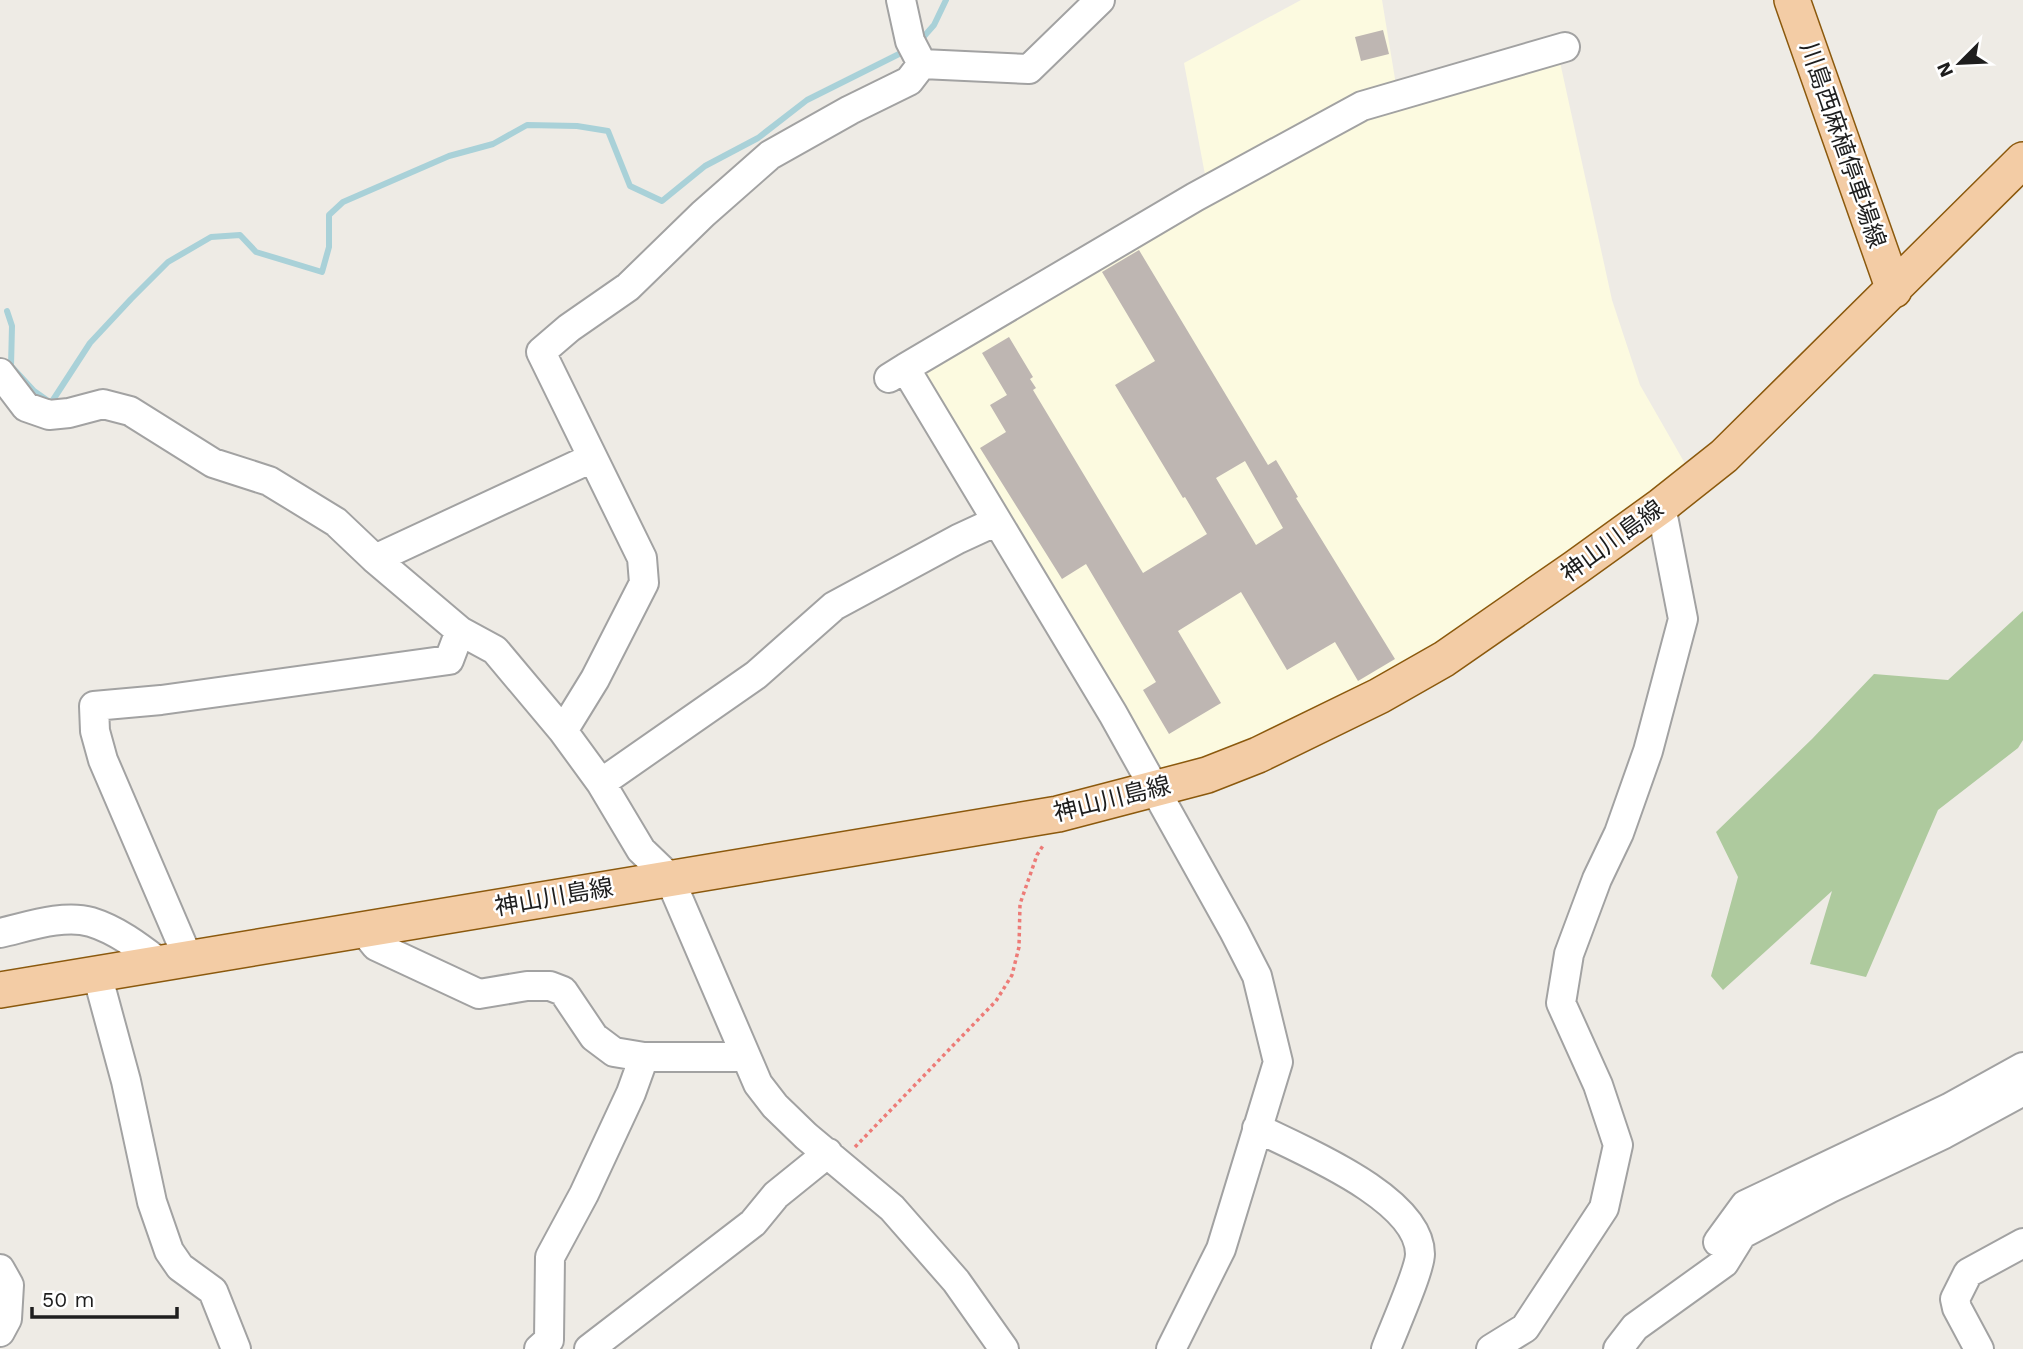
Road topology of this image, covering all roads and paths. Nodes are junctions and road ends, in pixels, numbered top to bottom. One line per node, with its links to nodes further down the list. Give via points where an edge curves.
1 (901, 0): 5 (street)
2 (1100, 0): 5 (street, via 1029,69)
3 (1792, 0): 7 (main road, 川島西麻植停車場線)
4 (1565, 47): 11 (street, via 1362,106 1195,197 897,373)
5 (916, 53): 9 (street, via 909,81 770,155 628,288 541,352)
6 (2023, 160): 7 (main road, 神山川島線)
7 (1894, 290): 10 (main road, 神山川島線, via 1724,456)
8 (0, 373): 12 (street, via 26,407 49,415 103,404 130,411 214,463 269,481 336,522)
9 (592, 458): 12 (street); 14 (street, via 642,558 644,583)
10 (1661, 506): 16 (main road, 神山川島線, via 1444,659 1379,696 1258,755); 41 (street, via 1683,619 1648,751 1569,954 1561,1003 1598,1085 1618,1145 1604,1208 1525,1328)
11 (997, 521): 15 (street, via 834,606 756,675); 16 (street)
12 (375, 559): 13 (street)
13 (460, 631): 14 (street, via 495,650); 21 (street, via 449,660 94,706 103,760)
14 (563, 731): 15 (street)
15 (601, 783): 18 (street, via 641,850)
16 (1155, 790): 17 (main road, 神山川島線); 28 (street, via 1257,976 1278,1062)
17 (1058, 814): 18 (main road, 神山川島線); 29 (path, via 1020,904 1012,975 996,1001)
18 (669, 877): 19 (main road, 神山川島線); 24 (street)
19 (363, 930): 21 (main road, 神山川島線); 25 (street, via 376,946 479,994 527,986 563,991 594,1037 614,1052)
20 (0, 933): 21 (street, via 59,921 89,921)
21 (174, 961): 22 (main road, 神山川島線)
22 (97, 974): 23 (main road, 神山川島線); 35 (street, via 152,1202 169,1251 180,1267 213,1291)
23 (0, 990)
24 (746, 1057): 25 (street); 29 (street, via 775,1106)
25 (644, 1058): 34 (street, via 551,1257)
26 (2023, 1067): 33 (street, via 1949,1108 1745,1205 1713,1248 1648,1297)
27 (2023, 1091): 33 (street, via 1742,1234 1724,1263)
28 (1257, 1128): 39 (street, via 1221,1249); 40 (street, via 1354,1176 1389,1202 1418,1236 1420,1257)
29 (834, 1157): 37 (street, via 776,1195 753,1223); 38 (street, via 901,1218 957,1281)
30 (2023, 1243): 42 (street, via 1968,1273 1955,1299)
31 (0, 1269): 32 (street, via 9,1285 7,1320)
32 (0, 1332)
33 (1626, 1338)
34 (544, 1344): 36 (street)
35 (236, 1349)
36 (576, 1349)
37 (589, 1349)
38 (1004, 1349)
39 (1171, 1349)
40 (1386, 1349)
41 (1492, 1349)
42 (1979, 1349)

